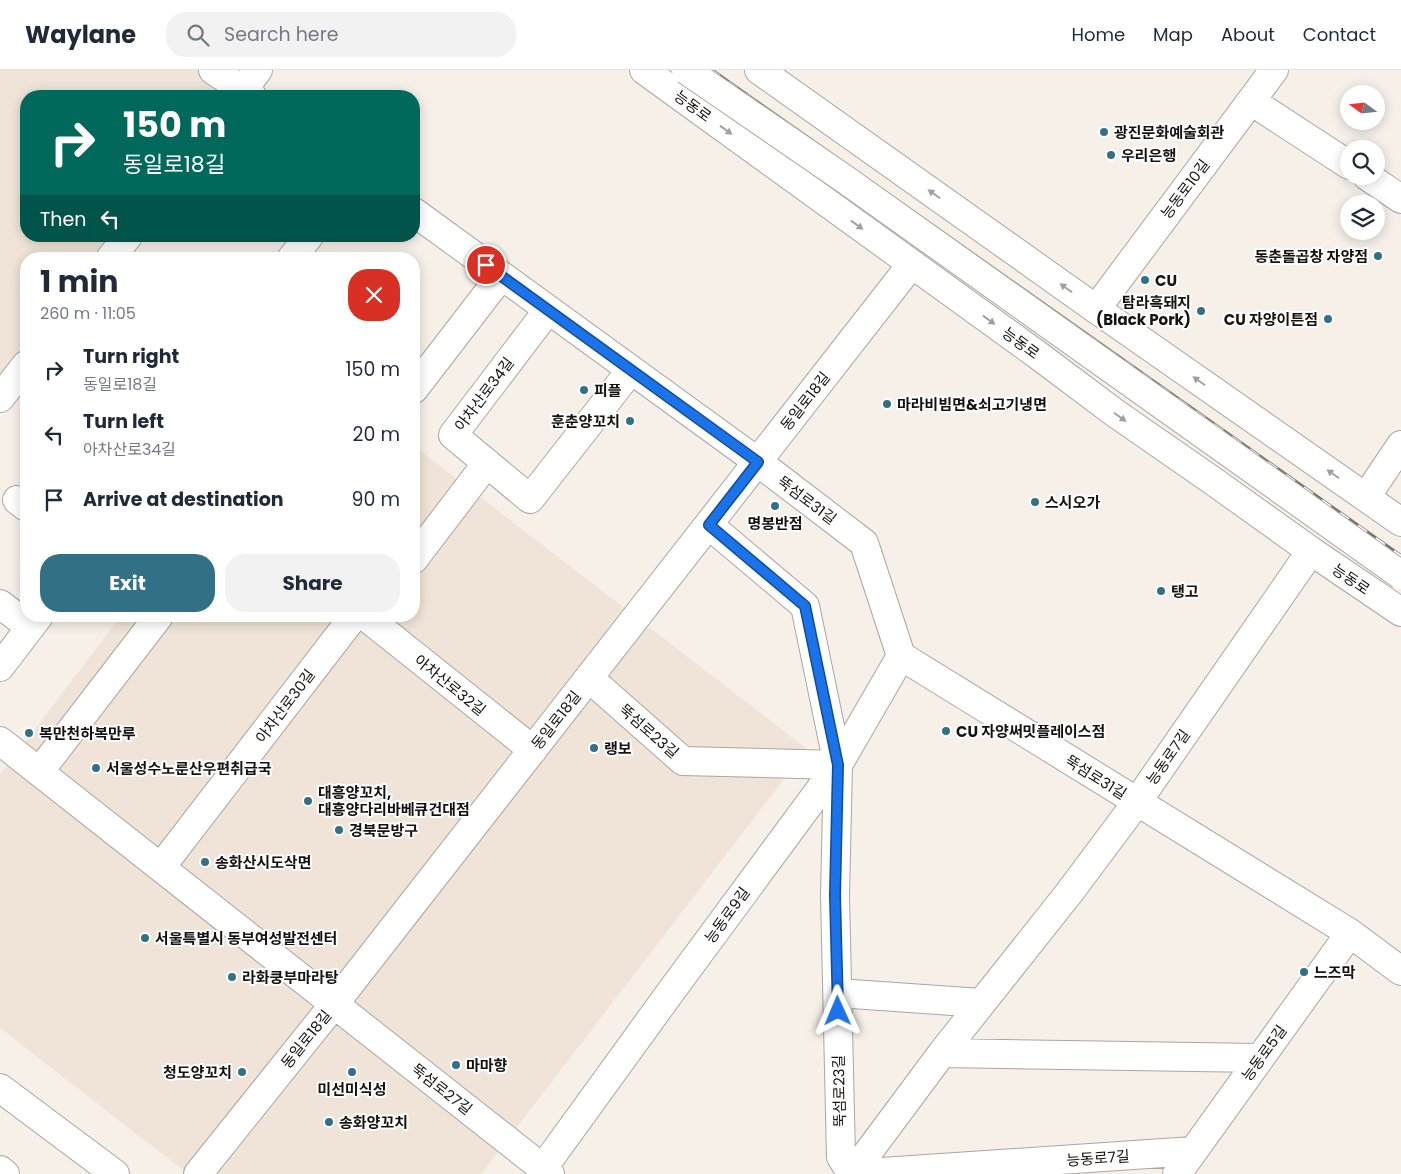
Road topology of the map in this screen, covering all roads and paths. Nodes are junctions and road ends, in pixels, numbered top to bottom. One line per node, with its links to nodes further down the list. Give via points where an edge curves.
1 (213, 70): 7 (main road)
2 (644, 70): 17 (main road, 능동로, one-way to 17)
3 (686, 70): 34 (main road, bridge, via 862,191)
4 (714, 70): 33 (main road)
5 (759, 70): 19 (main road, one-way to 5)
6 (1274, 70): 8 (main road, 능동로10길)
7 (248, 88)
8 (1251, 101): 9 (main road); 19 (main road, 능동로10길)
9 (1340, 159)
10 (1380, 185): 11 (main road)
11 (1401, 199)
12 (420, 216): 18 (main road)
13 (123, 242): 15 (main road)
14 (304, 242): 16 (main road)
15 (115, 252)
16 (296, 252)
17 (912, 265): 26 (main road, 동일로18길); 32 (main road, 능동로, one-way to 32)
18 (501, 276): 20 (main road); 23 (main road)
19 (1096, 309): 28 (main road, one-way to 19)
20 (548, 310): 21 (main road); 27 (main road, 아차산로34길, via 453,435)
21 (631, 370): 26 (main road); 27 (main road, 아차산로34길, via 530,499)
22 (20, 373): 24 (main road)
23 (420, 381)
24 (0, 398)
25 (1401, 445): 28 (main road)
26 (758, 462): 30 (main road, 동일로18길); 42 (main road, 뚝섬로31길, via 864,543)
27 (487, 463): 31 (main road)
28 (1366, 497): 29 (main road)
29 (1401, 522)
30 (709, 525): 44 (main road, 동일로18길); 47 (main road, 뚝섬로23길, via 805,606)
31 (420, 551)
32 (1311, 552): 36 (main road, 능동로); 49 (main road, 능동로7길)
33 (1401, 558)
34 (1401, 576)
35 (0, 604): 37 (main road)
36 (1401, 612)
37 (20, 615)
38 (34, 622): 43 (main road)
39 (154, 622): 48 (main road)
40 (360, 622): 50 (main road, 아차산로30길)
41 (370, 622): 46 (main road, 아차산로32길)
42 (901, 656): 47 (main road, 능동로9길); 49 (main road, 뚝섬로31길)
43 (0, 667)
44 (589, 678): 46 (main road, 동일로18길); 47 (main road, 뚝섬로23길, via 684,761)
45 (0, 741): 48 (main road)
46 (533, 750): 54 (main road, 동일로18길)
47 (838, 765): 53 (main road, 뚝섬로23길, via 835,895); 62 (main road, 능동로9길, via 672,990)
48 (39, 772): 50 (main road)
49 (1137, 802): 51 (main road, 뚝섬로31길); 55 (main road, 능동로7길)
50 (161, 868): 54 (main road)
51 (1350, 933): 52 (main road, 뚝섬로31길); 57 (main road, 능동로5길)
52 (1401, 971)
53 (838, 993): 55 (main road); 66 (main road, 뚝섬로23길, via 841,1157)
54 (335, 1003): 62 (main road, 뚝섬로27길); 65 (main road, 동일로18길)
55 (981, 1003): 56 (main road, 능동로7길)
56 (942, 1053): 57 (main road); 66 (main road, 능동로7길)
57 (1260, 1058): 59 (main road, 능동로5길)
58 (0, 1088): 60 (main road)
59 (1194, 1151): 66 (main road, 능동로7길); 67 (main road, 능동로5길)
60 (86, 1166): 64 (main road)
61 (0, 1170): 63 (main road)
62 (547, 1171)
63 (5, 1174)
64 (115, 1174)
65 (198, 1174)
66 (852, 1174)
67 (1177, 1174)

